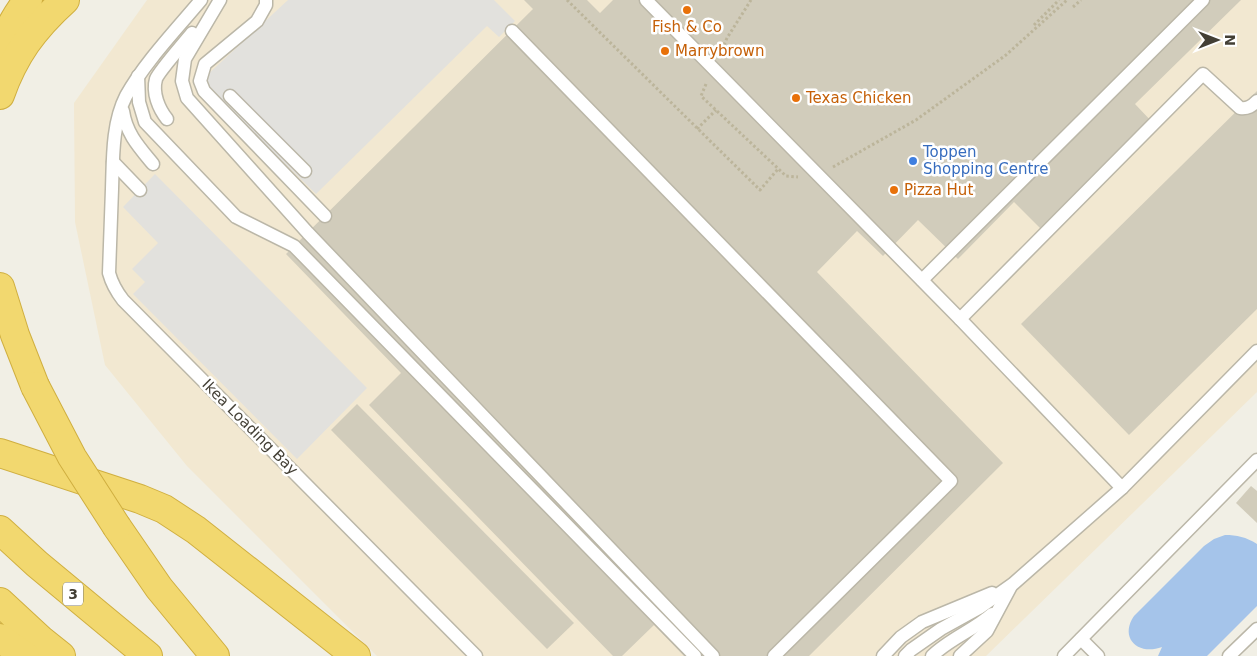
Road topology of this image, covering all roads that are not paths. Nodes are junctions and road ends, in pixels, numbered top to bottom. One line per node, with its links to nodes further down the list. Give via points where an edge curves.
1 (28, 0): 9 (highway)
2 (65, 0): 11 (highway, via 47,16 18,53)
3 (201, 0): 10 (lane, Ikea Loading Bay)
4 (219, 0): 15 (lane, via 156,79 159,109); 42 (lane, via 185,59 182,81 187,98 308,233)
5 (266, 0): 20 (lane, via 257,22 205,64 200,81 204,91)
6 (646, 0): 21 (lane)
7 (1202, 0): 21 (lane)
8 (512, 31): 43 (lane, via 951,481)
9 (0, 52)
10 (138, 76): 14 (lane, Ikea Loading Bay); 41 (lane, via 145,122 212,194 236,217 294,246)
11 (0, 95)
12 (230, 96): 18 (lane)
13 (1257, 101): 23 (lane, via 1252,106 1240,108 1203,74)
14 (122, 106): 16 (lane, Ikea Loading Bay); 17 (lane, via 131,136)
15 (167, 119)
16 (113, 162): 19 (lane); 40 (lane, Ikea Loading Bay, via 110,273 116,291)
17 (153, 164)
18 (304, 171)
19 (140, 190)
20 (325, 216)
21 (922, 280): 23 (lane)
22 (0, 287): 38 (highway, bridge, via 35,386 72,457 159,588)
23 (960, 319): 27 (lane)
24 (1257, 351): 27 (lane)
25 (0, 453): 39 (highway, via 164,509 196,530)
26 (1257, 460): 34 (lane)
27 (1122, 488): 29 (lane)
28 (0, 530): 37 (highway, 3)
29 (1013, 584): 31 (lane); 44 (lane, via 922,622); 45 (lane)
30 (0, 602): 36 (highway)
31 (1000, 607): 46 (lane); 47 (lane, via 986,631)
32 (1257, 629): 50 (lane)
33 (0, 638): 35 (highway)
34 (1081, 639): 48 (lane); 49 (lane)
35 (25, 656)
36 (61, 656)
37 (148, 656)
38 (215, 656)
39 (356, 656)
40 (476, 656)
41 (695, 656)
42 (713, 656)
43 (774, 656)
44 (883, 656)
45 (905, 656)
46 (932, 656)
47 (960, 656)
48 (1064, 656)
49 (1098, 656)
50 (1229, 656)

